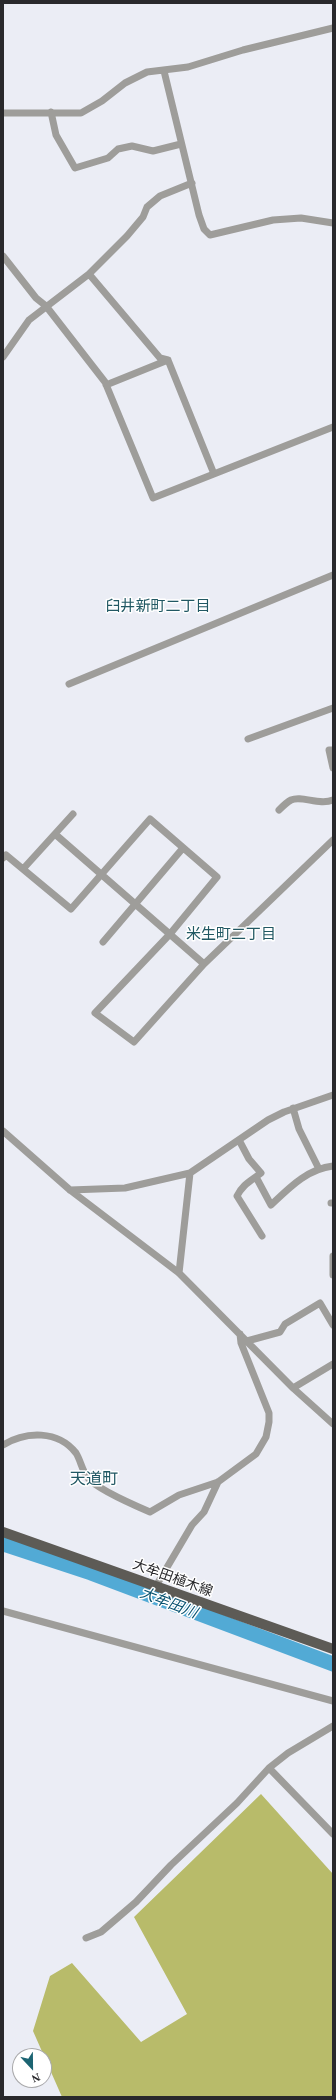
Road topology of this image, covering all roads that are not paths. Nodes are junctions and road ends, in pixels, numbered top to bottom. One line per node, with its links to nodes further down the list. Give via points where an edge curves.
1 (333, 28): 2 (street, via 243,50 188,67)
2 (164, 71): 3 (street, via 147,72 125,82 102,101 81,113); 5 (street, via 168,95 182,137)
3 (51, 112): 4 (street); 5 (street, via 56,135 75,168 108,158 118,149 132,146 153,151)
4 (3, 113)
5 (181, 144): 6 (street)
6 (192, 183): 7 (street, via 204,228 210,235 273,220 301,218); 9 (street, via 160,196 146,207 143,217 127,236)
7 (333, 223)
8 (3, 256): 10 (street, via 36,298)
9 (89, 274): 10 (street); 12 (street, via 160,358)
10 (46, 306): 11 (street, via 29,320); 13 (street)
11 (3, 357)
12 (168, 360): 13 (street); 15 (street)
13 (106, 386): 15 (street, via 153,498)
14 (333, 427): 15 (street)
15 (214, 474)
16 (333, 575): 17 (street)
17 (69, 684)
18 (333, 708): 19 (street)
19 (248, 739)
20 (333, 750): 21 (street, via 329,750)
21 (333, 768)
22 (333, 800): 23 (street, via 315,802 291,799)
23 (279, 810)
24 (73, 814): 25 (street)
25 (55, 834): 29 (street); 30 (street)
26 (333, 840): 34 (street)
27 (183, 848): 30 (street, via 150,819); 31 (street); 32 (street, via 217,877)
28 (3, 858): 29 (street, via 6,855)
29 (23, 869): 30 (street, via 71,909)
30 (102, 874): 31 (street)
31 (136, 904): 32 (street); 33 (street)
32 (170, 934): 34 (street); 34 (street, via 95,1013 134,1042)
33 (103, 942)
34 (204, 964)
35 (333, 1095): 36 (street)
36 (293, 1108): 38 (street, via 268,1120); 40 (street, via 299,1129)
37 (3, 1131): 43 (street)
38 (239, 1140): 41 (street); 42 (street, via 248,1159 261,1173)
39 (333, 1166): 40 (street)
40 (319, 1169): 42 (street, via 298,1179 271,1205)
41 (190, 1173): 43 (street, via 125,1188); 46 (street)
42 (256, 1177): 44 (street, via 240,1189 237,1196)
43 (70, 1190): 46 (street)
44 (262, 1236)
45 (333, 1256): 47 (street)
46 (179, 1273): 49 (street)
47 (333, 1276)
48 (333, 1325): 50 (street, via 320,1303 285,1324 280,1332)
49 (240, 1334): 50 (street); 55 (street, via 241,1343 269,1414 269,1422 266,1437 256,1454)
50 (247, 1341): 52 (street)
51 (333, 1364): 52 (street)
52 (293, 1388): 53 (street)
53 (333, 1424)
54 (3, 1445): 55 (street, via 32,1435 47,1435 60,1440 76,1453 88,1479 110,1493 150,1512 179,1495)
55 (218, 1482): 57 (street, via 204,1512 192,1525)
56 (3, 1532): 57 (main road, 大牟田植木線)
57 (156, 1586): 59 (main road, 大牟田植木線)
58 (3, 1611): 60 (street)
59 (333, 1649)
60 (333, 1701)
61 (333, 1726): 62 (street, via 288,1753)
62 (269, 1768): 63 (street); 64 (street, via 136,1902 101,1932)
63 (333, 1834)
64 (86, 1938)

